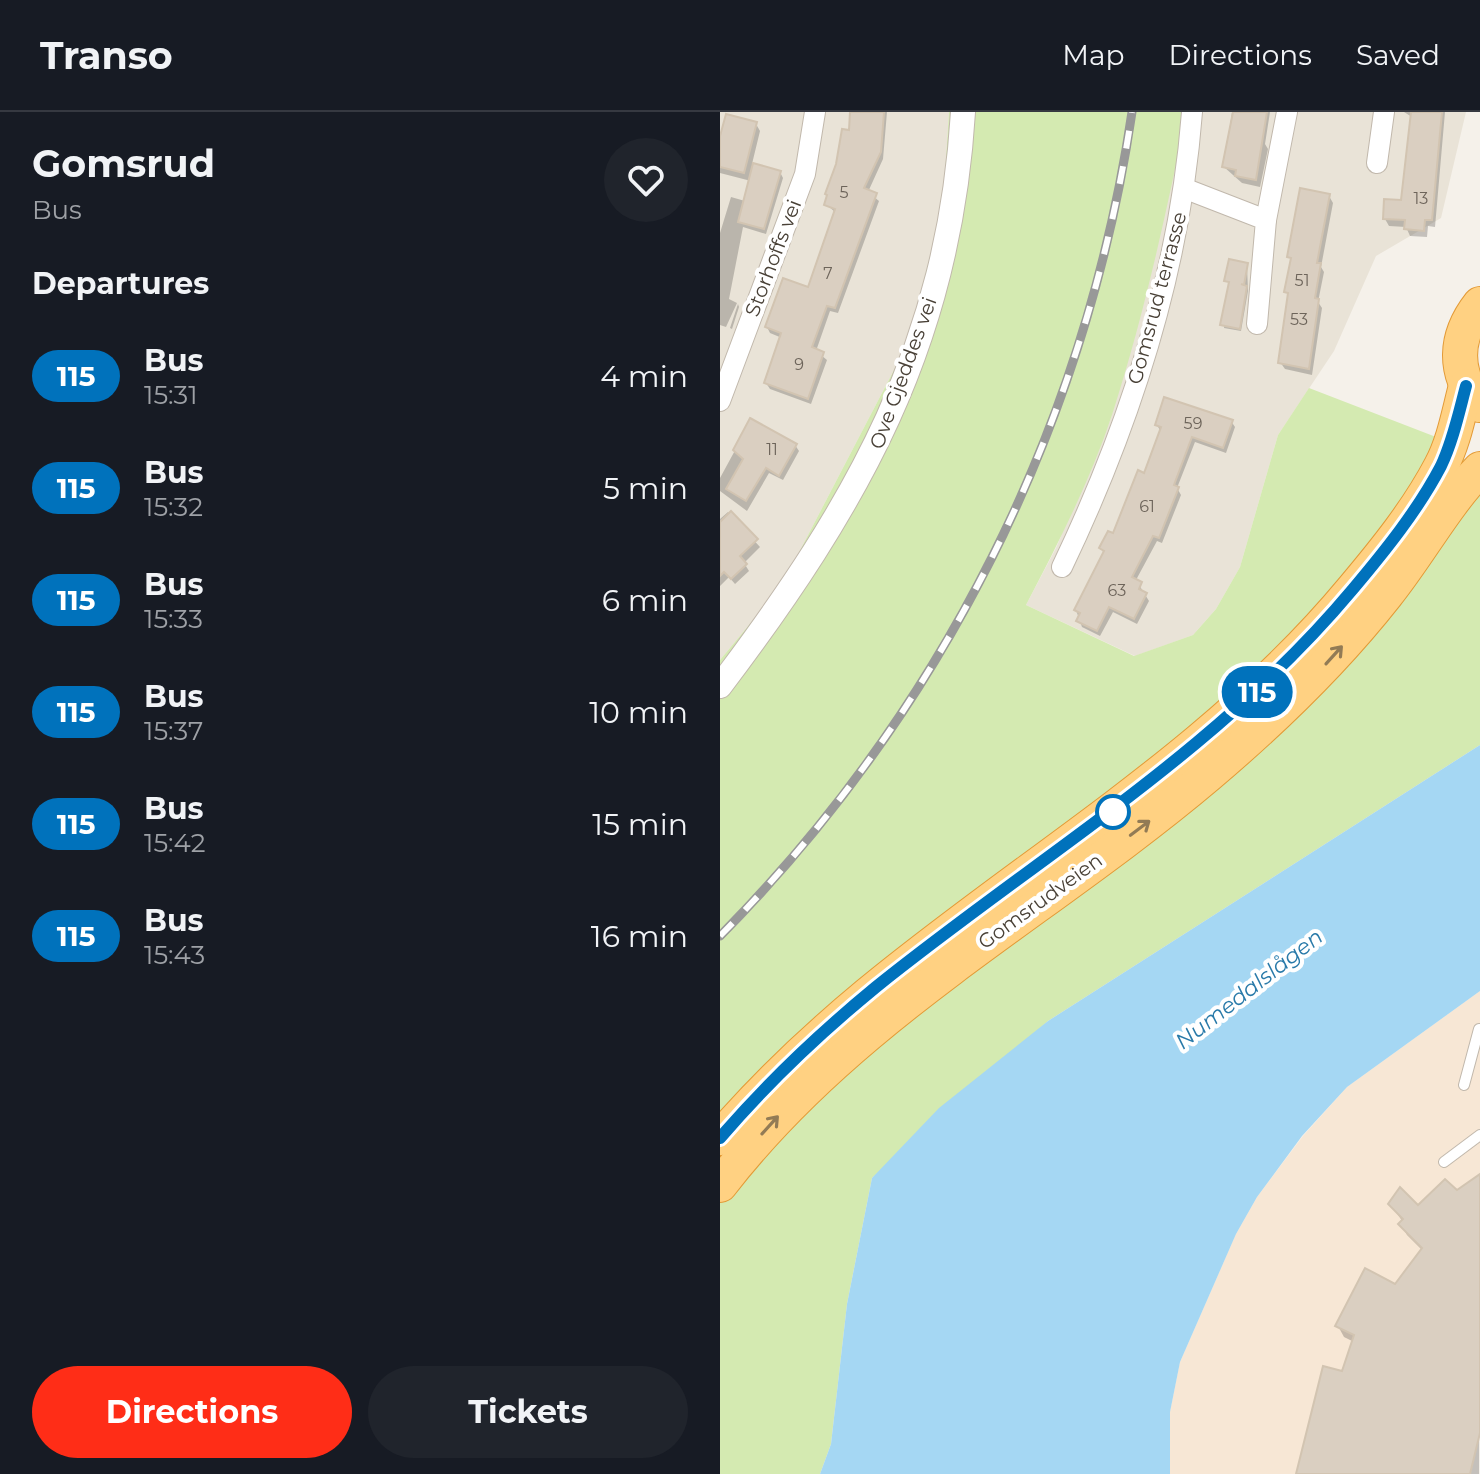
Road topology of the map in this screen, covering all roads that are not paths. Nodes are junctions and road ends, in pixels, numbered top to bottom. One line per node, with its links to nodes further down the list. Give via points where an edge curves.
1 (815, 112): 12 (street, Storhoffs vei, via 805,174)
2 (963, 112): 15 (street, Ove Gjeddes vei, via 947,236 896,404 850,498)
3 (1192, 112): 7 (street, Gomsrud terrasse)
4 (1287, 112): 8 (street)
5 (1384, 112): 6 (street)
6 (1377, 163)
7 (1186, 189): 8 (street); 14 (street, Gomsrud terrasse, via 1149,345 1094,502)
8 (1266, 220): 10 (street)
9 (1480, 304): 11 (highway, via 1465,325 1459,351)
10 (1257, 324)
11 (1473, 396): 19 (highway, Gomsrudveien, via 1432,481 1364,576 1275,675 1147,787 843,1014)
12 (720, 401)
13 (1480, 469): 21 (highway, Gomsrudveien, one-way to 13, via 772,1122 862,1036 1148,822 1282,709 1360,626)
14 (1062, 567)
15 (720, 686)
16 (1479, 1029): 17 (lane)
17 (1464, 1085)
18 (1480, 1135): 20 (lane)
19 (720, 1138)
20 (1444, 1162)
21 (720, 1185)

